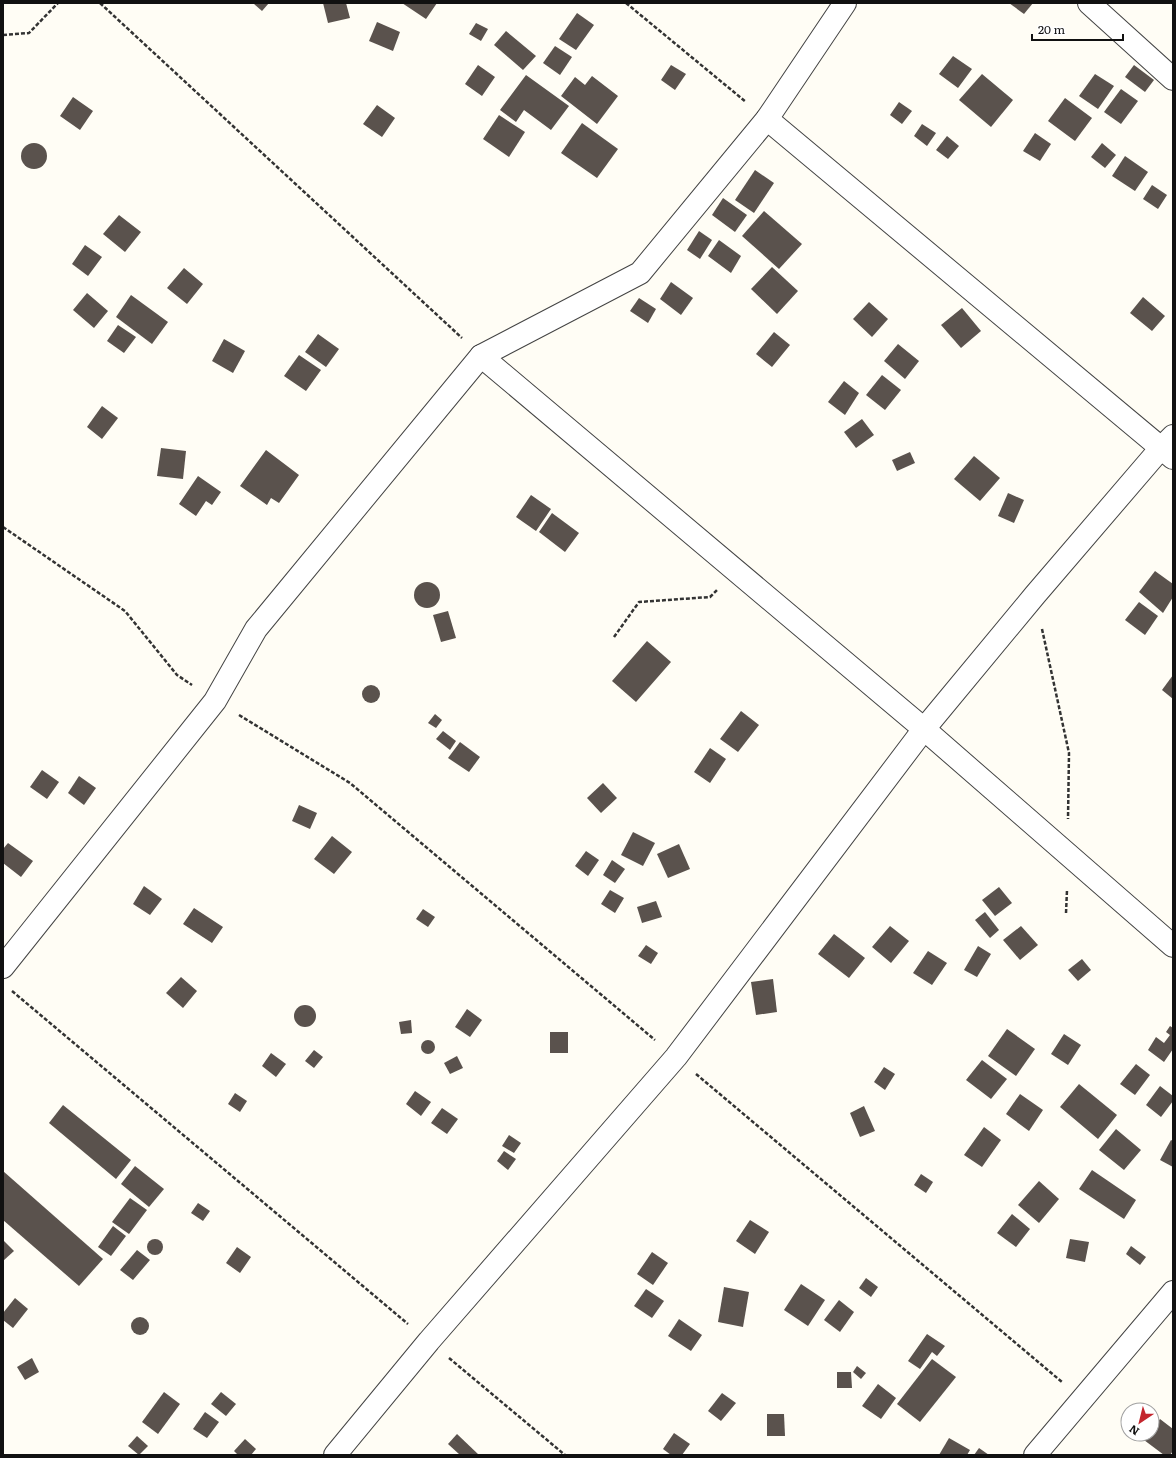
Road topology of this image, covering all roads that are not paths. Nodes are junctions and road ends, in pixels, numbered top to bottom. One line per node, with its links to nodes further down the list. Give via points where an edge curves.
1 (845, 3): 4 (street)
2 (1089, 3): 3 (street)
3 (1173, 79)
4 (767, 119): 5 (street, via 640,273); 6 (street)
5 (481, 356): 7 (street); 9 (street, via 256,629 215,701)
6 (1169, 448): 7 (street, via 1035,595)
7 (924, 729): 8 (street); 11 (street, via 676,1057 429,1341)
8 (1173, 946)
9 (3, 967)
10 (1173, 1292): 12 (street)
11 (335, 1455)
12 (1035, 1455)

